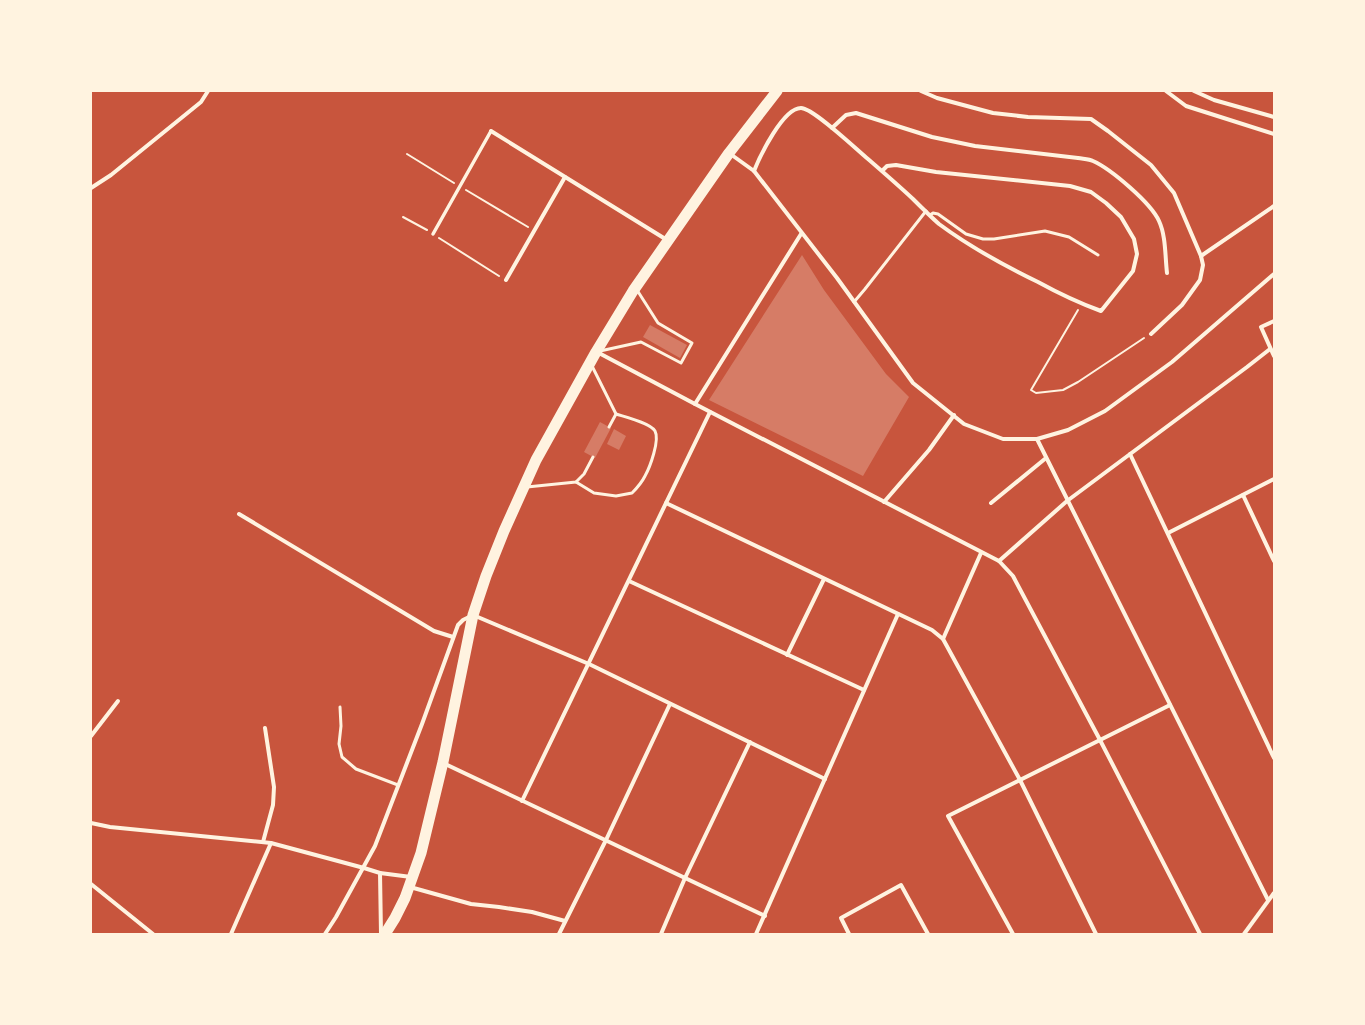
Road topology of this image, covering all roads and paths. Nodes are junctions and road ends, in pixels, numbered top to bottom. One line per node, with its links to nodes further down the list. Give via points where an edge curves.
1 (208, 91): 16 (street, via 201,102 111,175)
2 (778, 91): 10 (highway)
3 (921, 91): 26 (street, via 937,98 993,113 1091,119 1151,165 1174,193)
4 (1166, 91): 9 (street, via 1186,106)
5 (1194, 91): 6 (street, via 1214,100)
6 (1274, 117)
7 (832, 128): 12 (street, via 811,111 795,109 788,114 762,151); 13 (street); 27 (street, via 846,115 856,113 932,137 975,146 1092,160 1106,168 1147,203 1159,220)
8 (491, 131): 14 (street); 15 (street)
9 (1274, 134)
10 (729, 153): 12 (street); 24 (highway)
11 (407, 154): 15 (path)
12 (754, 171): 23 (street)
13 (882, 171): 18 (street); 32 (street, via 887,166 896,165 936,172 1070,186 1091,192 1121,217 1134,239 1138,254 1133,271 1101,311)
14 (565, 177): 21 (street); 24 (street)
15 (460, 186): 21 (path); 22 (street)
16 (91, 188)
17 (1274, 206): 26 (street)
18 (926, 211): 19 (street); 31 (lane)
19 (930, 215): 25 (lane, via 938,214 966,234 983,239 1045,230 1069,237); 32 (street, via 977,251)
20 (403, 217): 22 (path)
21 (534, 230): 29 (street)
22 (433, 234): 29 (path)
23 (801, 234): 31 (street); 49 (street)
24 (667, 240): 30 (highway)
25 (1098, 255)
26 (1201, 256): 38 (street, via 1203,265 1200,280 1182,305)
27 (1167, 273)
28 (1274, 274): 54 (street, via 1172,362 1105,411 1068,430)
29 (506, 280)
30 (635, 288): 34 (lane); 45 (highway)
31 (854, 302): 52 (street, via 914,383)
32 (1082, 304): 38 (path, via 1031,390 1036,393 1063,390)
33 (1274, 321): 44 (street, via 1261,327)
34 (658, 324): 35 (lane); 36 (lane)
35 (656, 328)
36 (667, 328): 37 (lane); 39 (lane)
37 (666, 333)
38 (1151, 334)
39 (679, 335): 40 (lane); 46 (lane, via 692,343 681,364 670,355)
40 (677, 339)
41 (650, 341): 42 (lane)
42 (648, 346): 45 (lane, via 641,342); 46 (lane)
43 (660, 347): 46 (lane)
44 (1270, 348): 47 (street); 55 (street)
45 (596, 352): 48 (highway); 49 (street)
46 (659, 352)
47 (1274, 356)
48 (590, 362): 51 (lane); 60 (highway)
49 (694, 404): 50 (street)
50 (710, 412): 63 (street); 64 (street)
51 (616, 414): 53 (lane); 59 (lane, via 648,425 655,431 655,450 646,476 632,493 616,496 594,493)
52 (954, 415): 54 (street, via 964,424 1003,439); 63 (street, via 929,450)
53 (609, 427)
54 (1037, 439): 57 (street)
55 (1130, 454): 62 (street); 67 (street)
56 (593, 457): 59 (lane, via 584,474)
57 (1046, 458): 62 (street); 65 (street)
58 (1274, 479): 61 (street)
59 (576, 482): 60 (lane)
60 (523, 487): 74 (highway, via 486,576)
61 (1243, 495): 67 (street); 69 (street)
62 (1067, 501): 70 (street); 82 (street)
63 (884, 502): 68 (street)
64 (666, 503): 71 (street); 72 (street)
65 (991, 503)
66 (239, 514): 75 (street, via 434,631)
67 (1168, 534): 88 (street)
68 (981, 553): 70 (street); 76 (street)
69 (1274, 561)
70 (999, 562): 86 (street, via 1013,576)
71 (824, 579): 73 (street); 77 (street)
72 (629, 582): 77 (street); 78 (street)
73 (898, 614): 76 (street, via 932,630); 79 (street)
74 (473, 615): 75 (street, via 463,620); 78 (street); 89 (highway)
75 (453, 637): 92 (street)
76 (943, 639): 91 (street)
77 (787, 655): 79 (street)
78 (589, 664): 81 (street); 93 (street)
79 (864, 690): 90 (street)
80 (118, 701): 85 (street)
81 (670, 704): 87 (street); 95 (street)
82 (1170, 705): 86 (street); 104 (street)
83 (340, 707): 92 (lane, via 339,744 342,757 356,769)
84 (265, 728): 96 (street, via 274,787 273,805)
85 (91, 736)
86 (1100, 740): 91 (street); 119 (street)
87 (750, 742): 90 (street); 100 (street)
88 (1274, 758)
89 (443, 762): 93 (street); 101 (highway, via 423,847)
90 (825, 779): 105 (street)
91 (1020, 780): 117 (street, via 948,816); 118 (street)
92 (398, 784): 98 (street)
93 (522, 801): 95 (street)
94 (91, 824): 96 (street)
95 (606, 840): 100 (street); 106 (street)
96 (263, 842): 97 (street)
97 (271, 843): 98 (street); 108 (street)
98 (364, 868): 99 (street); 109 (street)
99 (380, 873): 101 (street); 110 (street)
100 (685, 878): 105 (street); 113 (street)
101 (411, 882): 106 (street, via 471,904 532,912); 111 (highway)
102 (91, 884): 107 (street)
103 (1274, 893): 104 (street)
104 (1268, 900): 120 (street)
105 (764, 916): 114 (street)
106 (565, 921): 112 (street)
107 (153, 934)
108 (231, 934)
109 (325, 934)
110 (381, 934)
111 (385, 934)
112 (559, 934)
113 (661, 934)
114 (756, 934)
115 (849, 934): 116 (street, via 841,918 901,886)
116 (928, 934)
117 (1013, 934)
118 (1096, 934)
119 (1200, 934)
120 (1244, 934)

